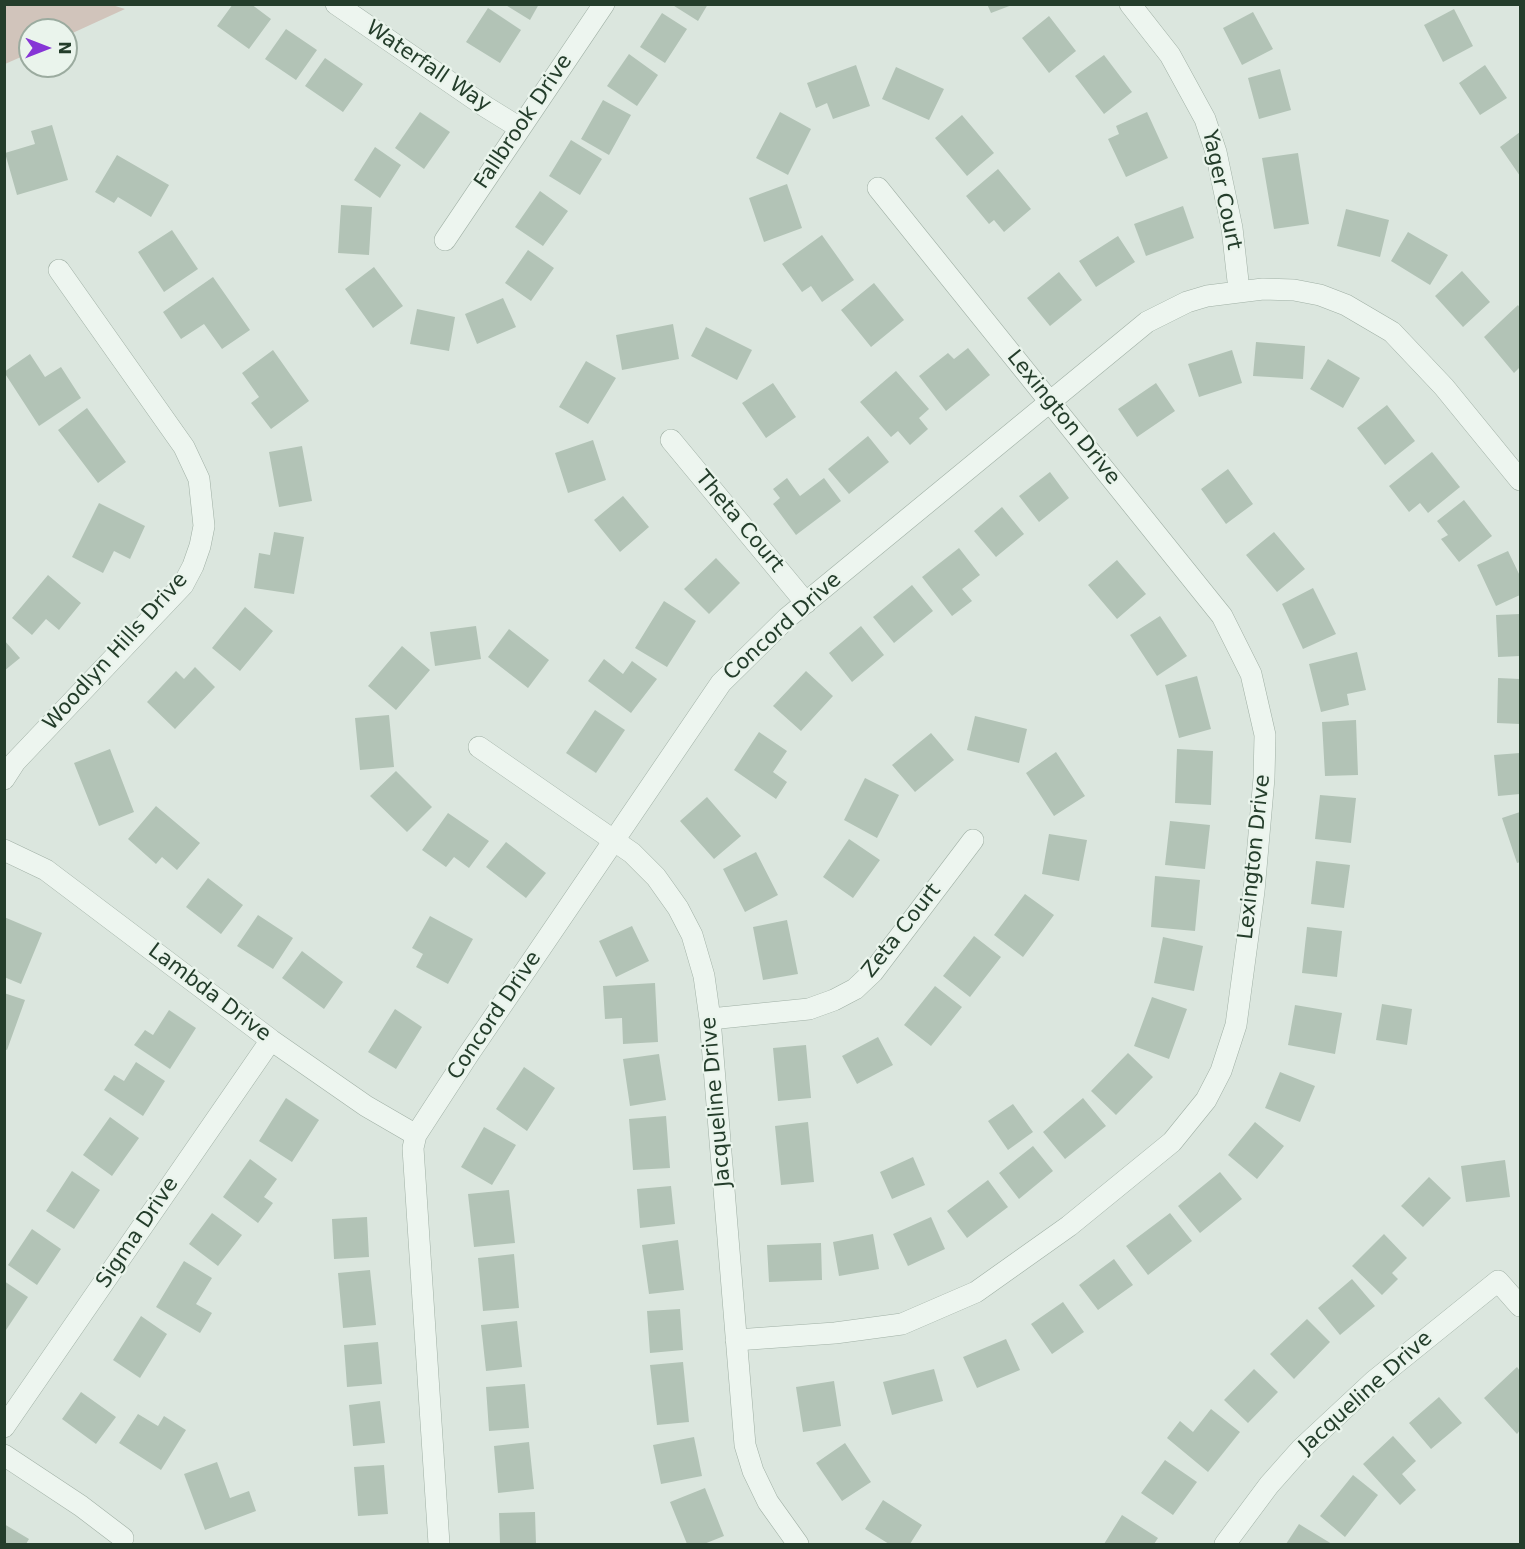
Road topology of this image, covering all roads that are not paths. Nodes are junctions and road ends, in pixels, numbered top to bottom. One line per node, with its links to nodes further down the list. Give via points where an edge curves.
1 (336, 4): 4 (street, Waterfall Way)
2 (604, 4): 4 (street, Fallbrook Drive)
3 (1130, 4): 8 (street, Yager Court, via 1170,55 1205,119 1232,228)
4 (520, 128): 6 (street, Fallbrook Drive)
5 (878, 188): 9 (street, Lexington Drive)
6 (445, 240)
7 (59, 270): 14 (street, Woodlyn Hills Drive, via 184,447 199,479 204,526 193,566 183,585 15,762)
8 (1239, 290): 9 (street, Concord Drive, via 1187,302 1148,322); 11 (street, Concord Drive, via 1294,290 1320,295 1392,332 1444,387)
9 (1050, 402): 12 (street, Concord Drive); 22 (street, Lexington Drive, via 1222,616 1251,674 1265,735 1264,778 1236,1025 1221,1071 1206,1100 1172,1142 1069,1226 976,1292 902,1324)
10 (671, 441): 12 (street, Theta Court)
11 (1521, 480)
12 (806, 603): 15 (street, Concord Drive, via 721,683)
13 (479, 747): 15 (street, Jacqueline Drive)
14 (4, 779)
15 (615, 840): 18 (street, Jacqueline Drive, via 656,877 678,908 692,935 704,976); 20 (street, Concord Drive)
16 (974, 840): 18 (street, Zeta Court, via 873,972 855,989 809,1009)
17 (4, 850): 19 (street, Lambda Drive, via 46,870)
18 (710, 1018): 22 (street, Jacqueline Drive)
19 (271, 1040): 20 (street, Lambda Drive, via 366,1106); 23 (street, Sigma Drive)
20 (416, 1135): 26 (street, Concord Drive, via 413,1148)
21 (1521, 1306): 28 (street, Jacqueline Drive, via 1498,1281 1489,1288 1374,1381 1301,1449)
22 (736, 1340): 27 (street, Jacqueline Drive, via 746,1445 753,1471 768,1502)
23 (4, 1427)
24 (4, 1455): 25 (street)
25 (123, 1538)
26 (439, 1545)
27 (798, 1545)
28 (1225, 1545)

